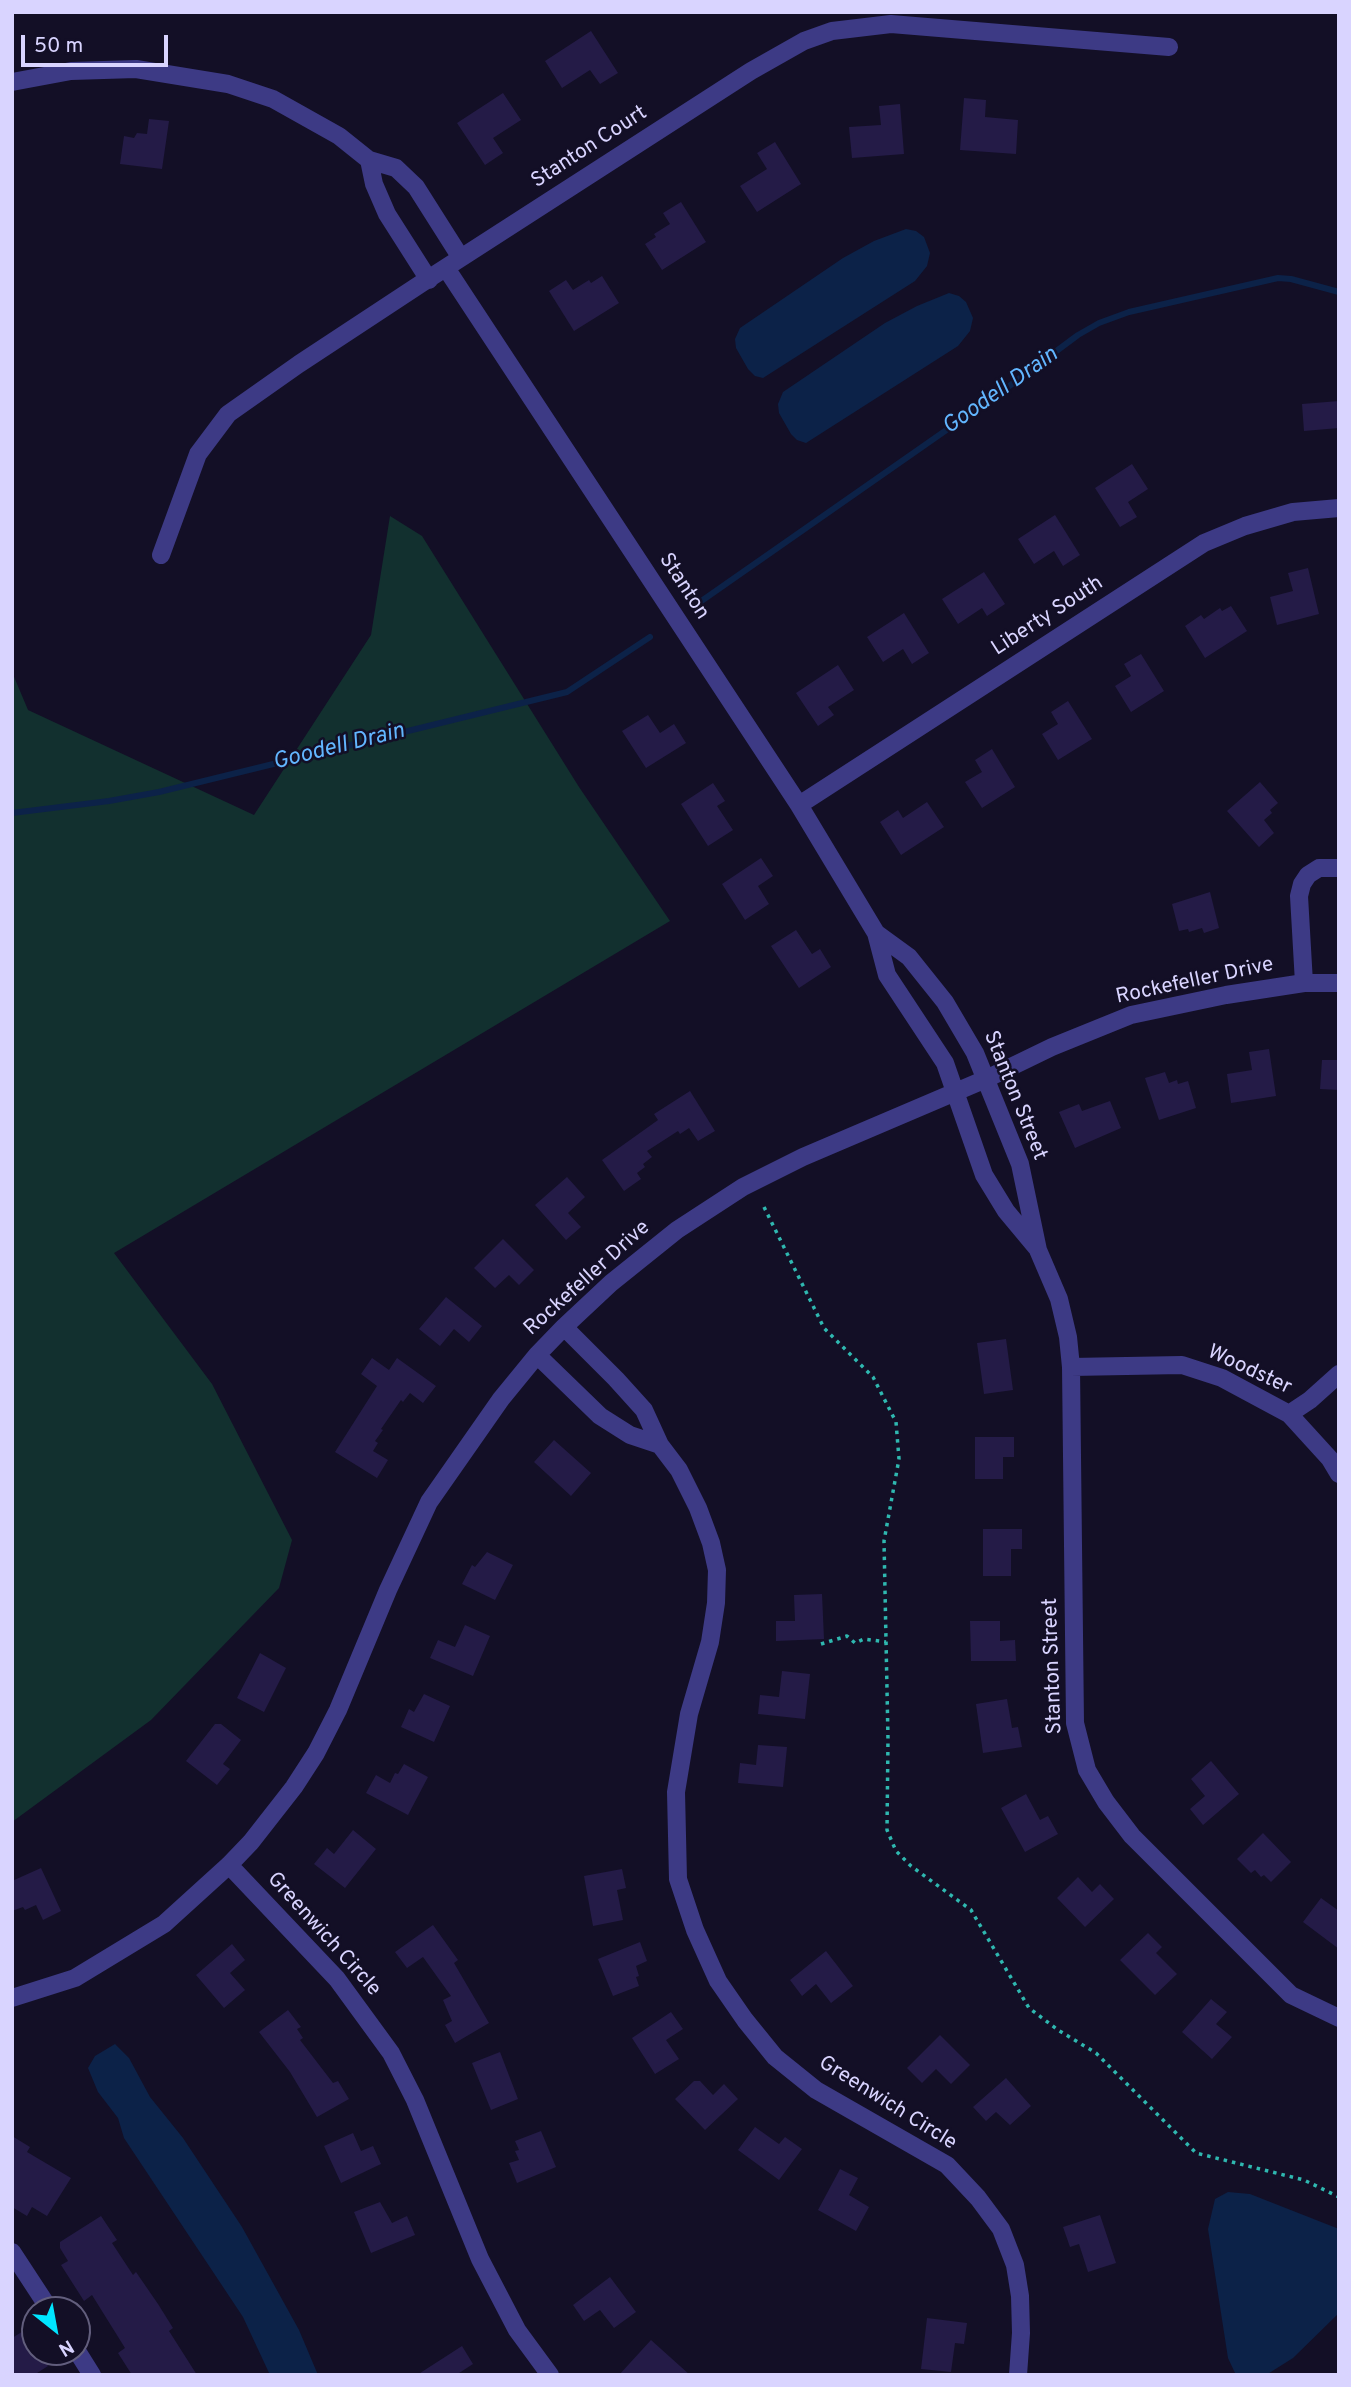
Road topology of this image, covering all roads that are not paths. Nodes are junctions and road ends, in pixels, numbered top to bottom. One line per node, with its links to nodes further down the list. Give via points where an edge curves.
1 (1168, 47): 4 (street, Stanton Court, via 891,24 832,31 751,71)
2 (12, 82): 3 (street, via 71,71 136,69 228,85 300,112)
3 (369, 160): 4 (street, via 396,168 416,187); 6 (street, via 387,214)
4 (461, 258): 5 (street, Stanton Court)
5 (446, 268): 6 (street, Stanton Court); 9 (street, Stanton)
6 (429, 279): 8 (street, Stanton Court, via 228,414 198,454)
7 (1339, 508): 9 (street, Liberty South, via 1293,512 1204,543)
8 (161, 555)
9 (799, 805): 11 (street, Stanton)
10 (1339, 868): 12 (street, Rockefeller Drive, via 1319,868 1302,884)
11 (876, 933): 14 (street, Stanton Street, via 909,957 945,1002); 15 (street, Stanton Street, via 887,975 945,1063)
12 (1304, 983): 13 (street, Rockefeller Drive); 14 (street, Rockefeller Drive, via 1131,1015)
13 (1339, 983)
14 (986, 1079): 15 (street, Rockefeller Drive); 16 (street, Stanton Street, via 1020,1164)
15 (954, 1091): 16 (street, Stanton Street, via 984,1175); 17 (street, Rockefeller Drive, via 743,1187 677,1230)
16 (1038, 1250): 19 (street, Stanton Street, via 1059,1299)
17 (564, 1326): 18 (street, Rockefeller Drive); 22 (street, Greenwich Circle, via 644,1410)
18 (537, 1354): 22 (street, via 600,1416 630,1435); 24 (street, Rockefeller Drive, via 429,1502 316,1753)
19 (1071, 1367): 21 (street, Woodster, via 1182,1364 1222,1378); 26 (street, Stanton Street, via 1074,1723 1087,1770 1132,1836 1291,1995)
20 (1339, 1374): 21 (street)
21 (1289, 1414): 23 (street, Woodster)
22 (660, 1445): 30 (street, Greenwich Circle, via 698,1508 717,1570 710,1642 689,1714 677,1792 678,1879 695,1930 718,1981 775,2057 816,2091 947,2165 1001,2229 1020,2295)
23 (1336, 1462)
24 (229, 1865): 25 (street, Rockefeller Drive, via 164,1924 114,1957 75,1978); 29 (street, Greenwich Circle, via 337,1979 391,2053 480,2259 517,2330)
25 (12, 1998)
26 (1339, 2018)
27 (12, 2252): 28 (street)
28 (42, 2296)
29 (550, 2375)
30 (1017, 2375)

